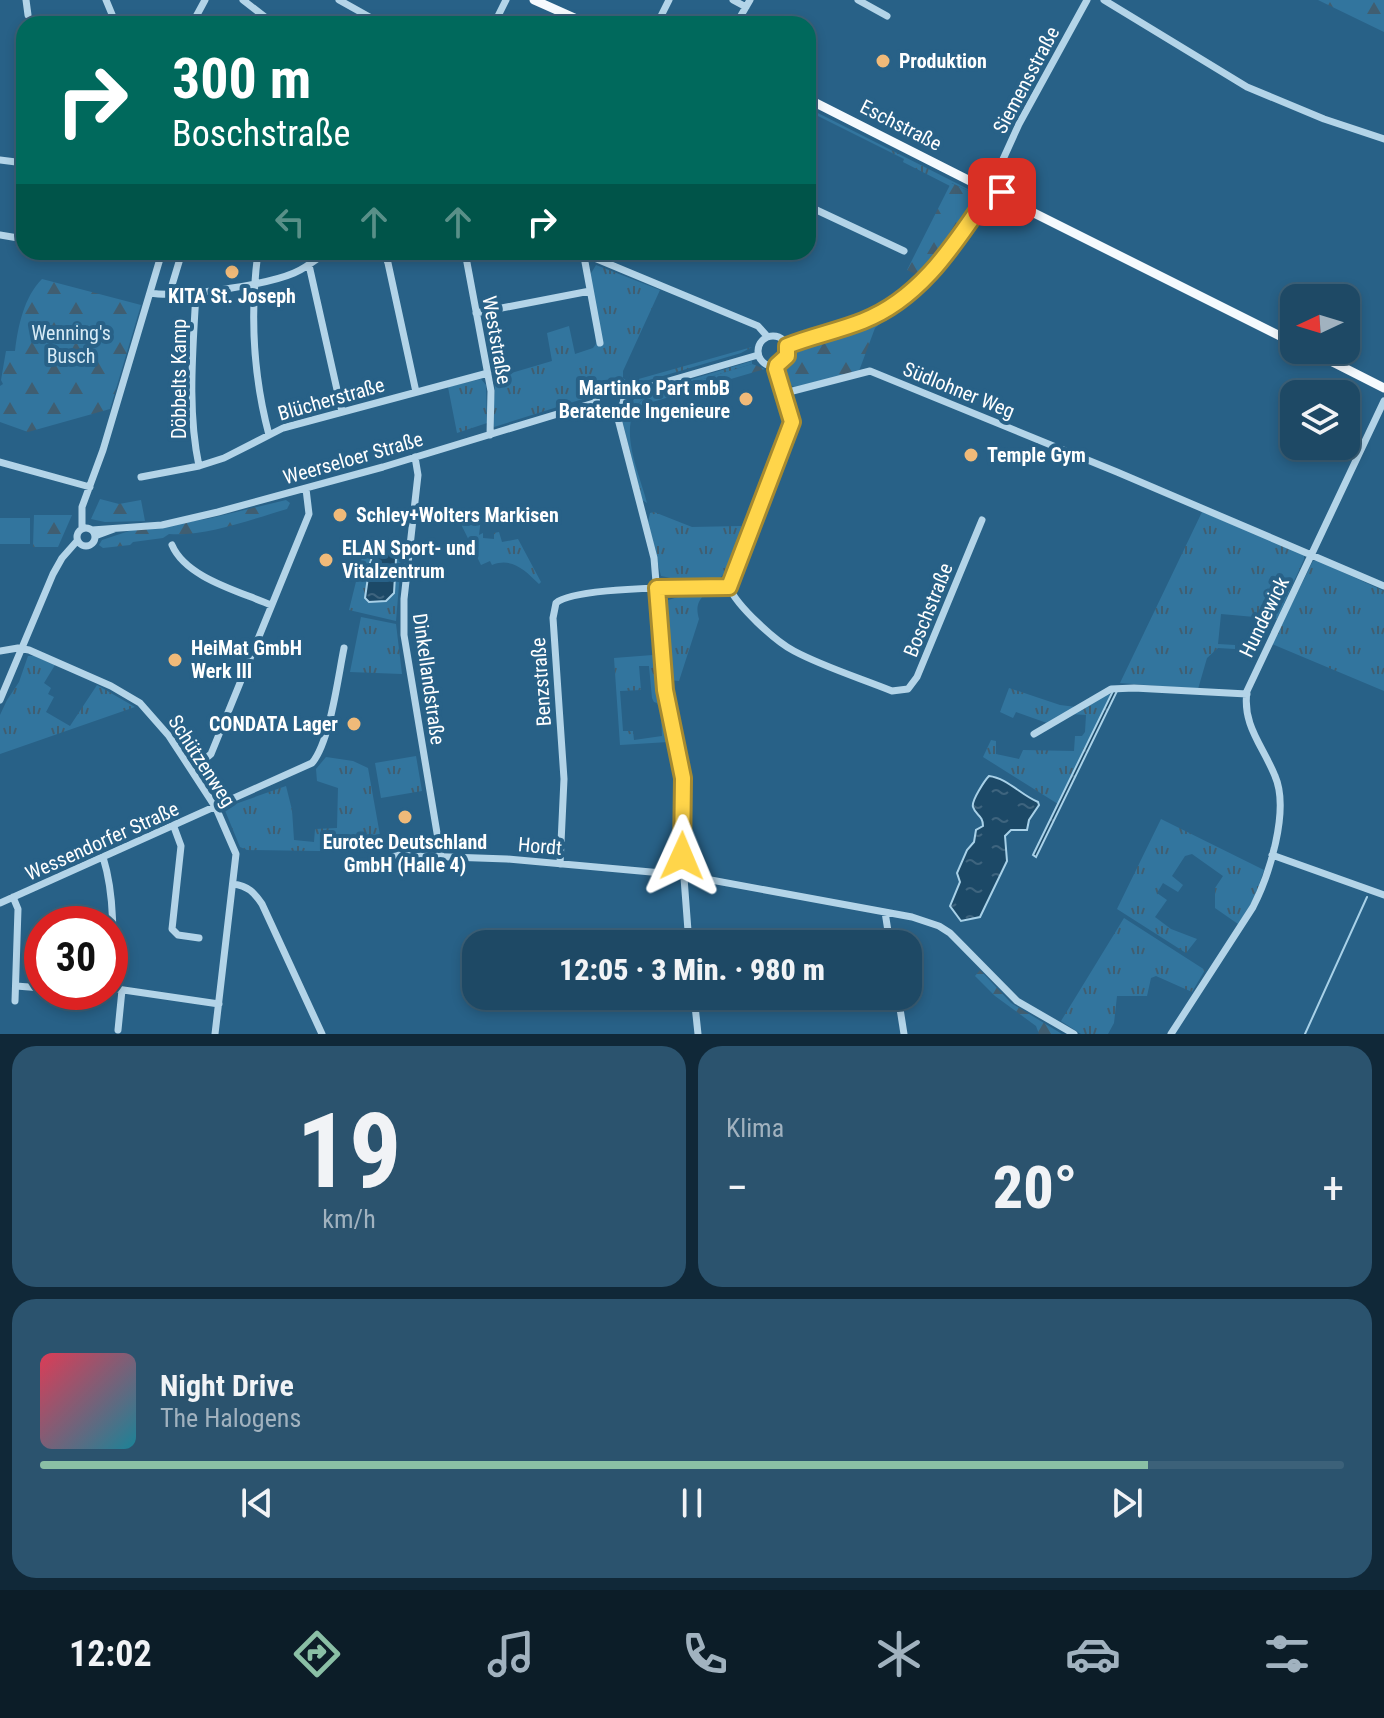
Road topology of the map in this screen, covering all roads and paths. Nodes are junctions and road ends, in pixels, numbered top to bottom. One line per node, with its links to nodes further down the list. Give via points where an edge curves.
1 (26, 0): 11 (street)
2 (243, 0): 10 (street)
3 (339, 0): 13 (street)
4 (534, 0): 14 (main road)
5 (733, 0): 9 (street)
6 (858, 0): 15 (street)
7 (1087, 0): 18 (street, Siemensstraße)
8 (1106, 1): 17 (street, via 1247,87)
9 (748, 3)
10 (262, 14): 12 (street)
11 (28, 15)
12 (264, 16)
13 (368, 16)
14 (570, 16)
15 (887, 16)
16 (816, 103): 19 (main road, Eschstraße)
17 (1384, 139)
18 (995, 177): 19 (main road, via 986,175); 20 (main road, via 1002,187)
19 (976, 184): 21 (main road)
20 (1000, 196): 21 (main road); 40 (main road)
21 (984, 201): 42 (street, via 940,263 893,304 864,321)
22 (816, 210): 23 (street)
23 (904, 251)
24 (160, 260): 36 (street)
25 (180, 260): 37 (street)
26 (257, 260): 33 (street)
27 (316, 260): 32 (street)
28 (387, 260): 48 (street)
29 (466, 260): 38 (street, Weststraße)
30 (585, 260): 34 (street)
31 (602, 260): 39 (street, via 758,326)
32 (309, 265): 33 (street); 54 (street)
33 (254, 284): 35 (street); 55 (street, via 256,367)
34 (590, 291): 38 (street); 41 (street)
35 (196, 292): 37 (street); 59 (street, Döbbelts Kamp, via 191,393)
36 (150, 293): 37 (street); 61 (street)
37 (169, 295)
38 (476, 313): 46 (street, Weststraße)
39 (767, 336): 42 (street, via 781,338); 43 (street)
40 (1280, 336)
41 (600, 343)
42 (787, 346): 45 (street)
43 (758, 355): 45 (street, via 765,364); 50 (street)
44 (1337, 364): 47 (main road)
45 (777, 365): 49 (street)
46 (488, 373): 48 (street, Blücherstraße); 56 (street, Weststraße)
47 (1384, 388)
48 (416, 392): 54 (street, Blücherstraße)
49 (785, 393): 68 (street, Südlohner Weg, via 870,371); 70 (street, via 792,422)
50 (624, 394): 52 (street, via 619,387 606,385); 53 (street, via 623,406)
51 (1384, 401): 68 (street, Hundewick)
52 (597, 402): 53 (street, via 607,412); 56 (street, Weerseloer Straße)
53 (616, 411): 71 (street)
54 (342, 412): 55 (street, Blücherstraße)
55 (269, 435): 59 (street, Blücherstraße)
56 (490, 435): 57 (street, Weerseloer Straße)
57 (415, 457): 62 (street, Weerseloer Straße); 85 (street, Dinkellandstraße, via 418,475 404,635)
58 (0, 462): 61 (street)
59 (199, 466): 60 (street, Blücherstraße)
60 (141, 477)
61 (90, 487): 64 (street, via 82,507)
62 (306, 489): 65 (street, Weerseloer Straße, via 162,525); 72 (street, via 309,514)
63 (982, 520): 70 (street, Boschstraße, via 908,689 892,691 793,651 758,622)
64 (82, 528): 65 (street); 66 (street)
65 (93, 533): 66 (street, via 89,546)
66 (77, 541): 73 (street, via 57,566)
67 (172, 545): 72 (street, via 193,571)
68 (1311, 554): 69 (street, Südlohner Weg); 76 (street, Hundewick)
69 (1384, 586)
70 (729, 587): 71 (street)
71 (657, 588): 86 (street, Benzstraße, via 572,595 555,605 564,779); 87 (street, via 665,690 683,778)
72 (271, 605): 79 (street, via 211,754)
73 (24, 648): 75 (street); 77 (street); 79 (street, Schützenweg, via 131,696 159,722)
74 (344, 648): 80 (street, Wessendorfer Straße, via 317,758)
75 (0, 651)
76 (1247, 694): 78 (street, via 1111,689); 83 (street, via 1249,726 1279,790)
77 (0, 700)
78 (1034, 734)
79 (193, 769): 80 (street, Schützenweg)
80 (216, 808): 81 (street, Wessendorfer Straße); 88 (street, Schützenweg, via 236,854)
81 (174, 827): 84 (street, Wessendorfer Straße); 96 (street, via 181,846 172,929)
82 (392, 855): 85 (street, Hordt)
83 (1272, 855): 89 (street); 111 (street, via 1253,907)
84 (103, 857): 90 (street, Wessendorfer Straße); 92 (street)
85 (441, 857): 86 (street, Hordt)
86 (560, 864): 87 (street, Hordt)
87 (684, 875): 93 (street, Hordt); 94 (street)
88 (233, 884): 101 (street, Schützenweg); 107 (street, via 245,886 262,904)
89 (1384, 895)
90 (13, 897): 91 (street, Wessendorfer Straße); 97 (street, via 18,909)
91 (0, 903)
92 (111, 906)
93 (885, 912): 95 (street); 110 (street, via 950,933 1017,1001)
94 (688, 930)
95 (888, 930)
96 (199, 938)
97 (16, 986): 98 (street); 100 (street)
98 (24, 987)
99 (128, 991): 101 (street)
100 (15, 1001)
101 (219, 1004): 106 (street, Schützenweg)
102 (120, 1010): 105 (street)
103 (695, 1010): 108 (street)
104 (900, 1010): 109 (street)
105 (118, 1030)
106 (215, 1034)
107 (322, 1034)
108 (698, 1034)
109 (904, 1034)
110 (1074, 1034)
111 (1171, 1034)

